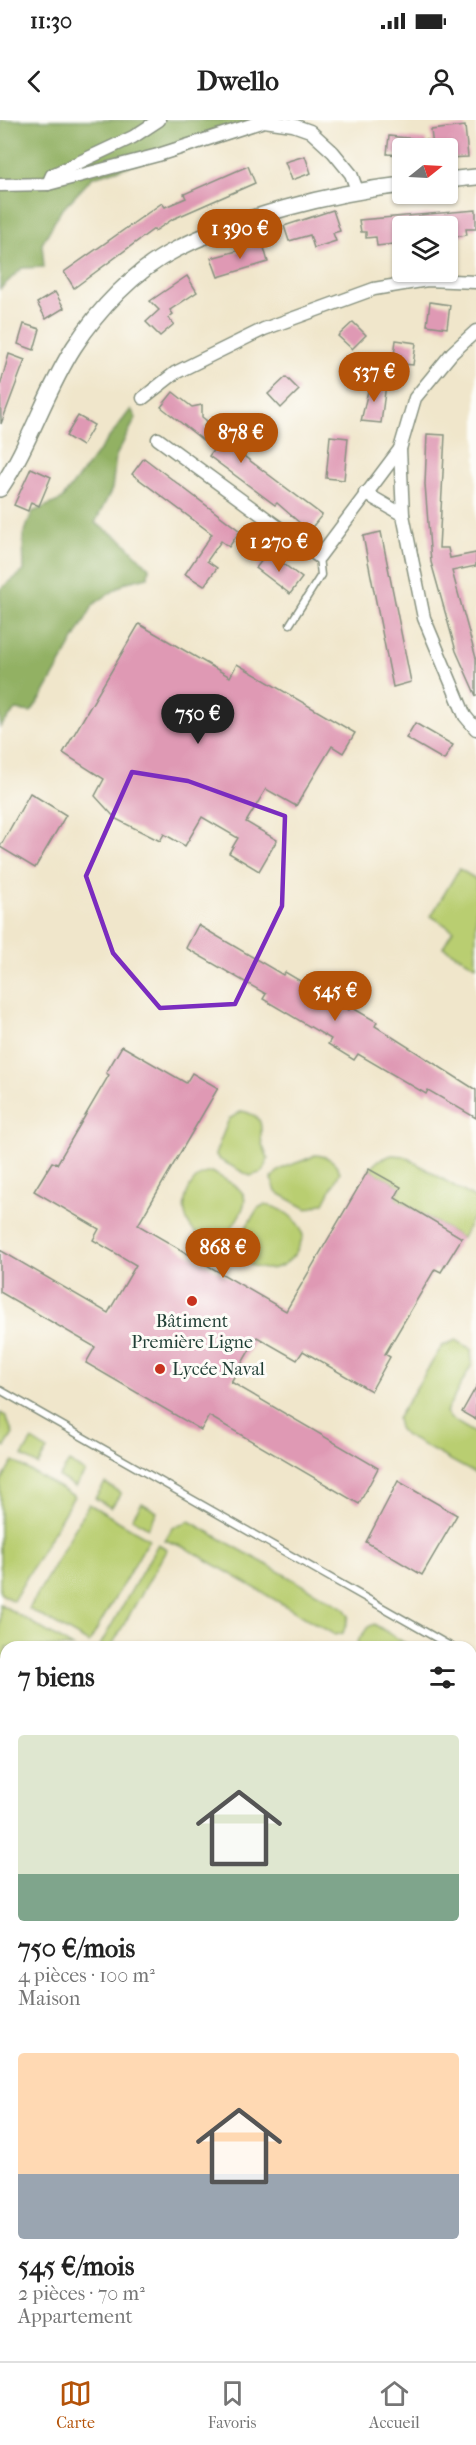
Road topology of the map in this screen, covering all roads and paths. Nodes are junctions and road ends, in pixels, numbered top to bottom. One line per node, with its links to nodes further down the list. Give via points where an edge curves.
1 (159, 120): 5 (street, via 133,137 52,175)
2 (264, 121): 5 (street); 8 (street, via 310,131 351,174)
3 (476, 177): 4 (street)
4 (458, 179)
5 (48, 184): 6 (street)
6 (0, 185)
7 (392, 186): 8 (street)
8 (357, 190): 14 (street, via 255,218 174,250 122,287 74,347)
9 (476, 282): 11 (street, via 427,280 374,290 264,329 175,373)
10 (476, 331): 13 (street, via 415,398)
11 (143, 398)
12 (158, 439): 17 (street)
13 (400, 449): 15 (street); 16 (street)
14 (0, 489)
15 (365, 493): 16 (street); 17 (street)
16 (402, 515): 19 (street, via 424,618)
17 (319, 557): 18 (lane, via 321,575)
18 (290, 624)
19 (470, 713): 20 (street)
20 (476, 729)
21 (0, 1390): 22 (lane)
22 (441, 1641)

